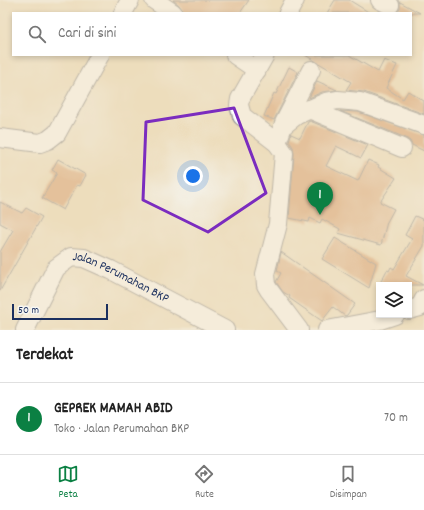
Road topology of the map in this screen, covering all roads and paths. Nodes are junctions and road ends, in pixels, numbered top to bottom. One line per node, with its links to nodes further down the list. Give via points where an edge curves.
1 (130, 0): 4 (street)
2 (154, 0): 5 (street)
3 (296, 0): 6 (street)
4 (124, 12)
5 (172, 12)
6 (289, 12)
7 (99, 56): 14 (street, via 57,132 48,140 40,143)
8 (239, 56): 9 (street)
9 (261, 62): 13 (street, via 240,99 240,110 246,120)
10 (311, 70): 13 (street)
11 (309, 109): 12 (street, via 338,100 360,102); 13 (street, via 297,115); 15 (street)
12 (424, 124)
13 (280, 134): 19 (street, via 284,153 278,224 265,280 269,290)
14 (0, 138)
15 (402, 148)
16 (386, 318): 20 (street)
17 (25, 330): 18 (street, Jalan Perumahan BKP, via 56,268 71,257 84,258 111,270)
18 (225, 330)
19 (299, 330)
20 (327, 330)

